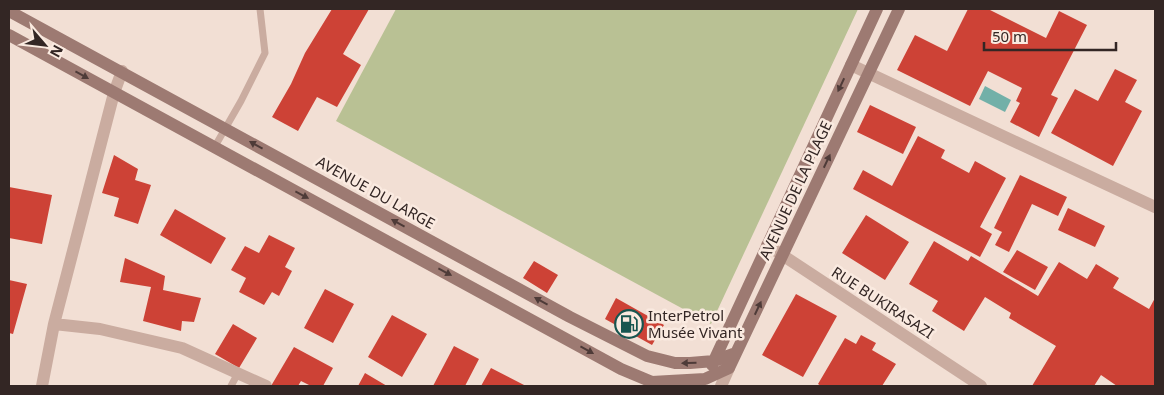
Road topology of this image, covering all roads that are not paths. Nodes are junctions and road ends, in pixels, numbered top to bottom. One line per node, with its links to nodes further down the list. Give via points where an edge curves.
1 (260, 9): 10 (lane, via 265,53)
2 (877, 9): 6 (main road, AVENUE DE LA PLAGE)
3 (899, 9): 8 (main road, AVENUE DE LA PLAGE)
4 (9, 11): 7 (main road, AVENUE DU LARGE)
5 (9, 35): 9 (main road, one-way to 9)
6 (851, 65): 8 (street); 13 (main road, AVENUE DE LA PLAGE, one-way to 13)
7 (122, 71): 9 (street); 10 (main road, AVENUE DU LARGE)
8 (869, 73): 12 (street); 14 (main road, AVENUE DE LA PLAGE, one-way to 8)
9 (114, 93): 11 (main road); 16 (street)
10 (225, 128): 11 (lane); 15 (main road, AVENUE DU LARGE, one-way to 10)
11 (214, 148): 17 (main road, one-way to 17)
12 (1155, 207)
13 (767, 245): 14 (street, RUE BUKIRASAZI); 19 (main road, AVENUE DE LA PLAGE)
14 (782, 255): 18 (main road, AVENUE DE LA PLAGE, one-way to 14); 28 (street, RUE BUKIRASAZI)
15 (570, 317): 17 (main road); 19 (main road, AVENUE DU LARGE, one-way to 15, via 675,363 647,356)
16 (54, 324): 21 (street, via 100,330 182,348); 24 (street)
17 (561, 335): 23 (main road, one-way to 23)
18 (736, 353): 19 (main road, AVENUE DU LARGE); 20 (main road, AVENUE DE LA PLAGE)
19 (714, 360): 22 (main road, AVENUE DE LA PLAGE)
20 (729, 368): 22 (main road); 27 (street, AVENUE DE LA PLAGE)
21 (238, 373): 25 (lane); 26 (street)
22 (703, 382): 23 (main road)
23 (653, 384)
24 (42, 386)
25 (231, 386)
26 (266, 386)
27 (721, 386)
28 (981, 386)

